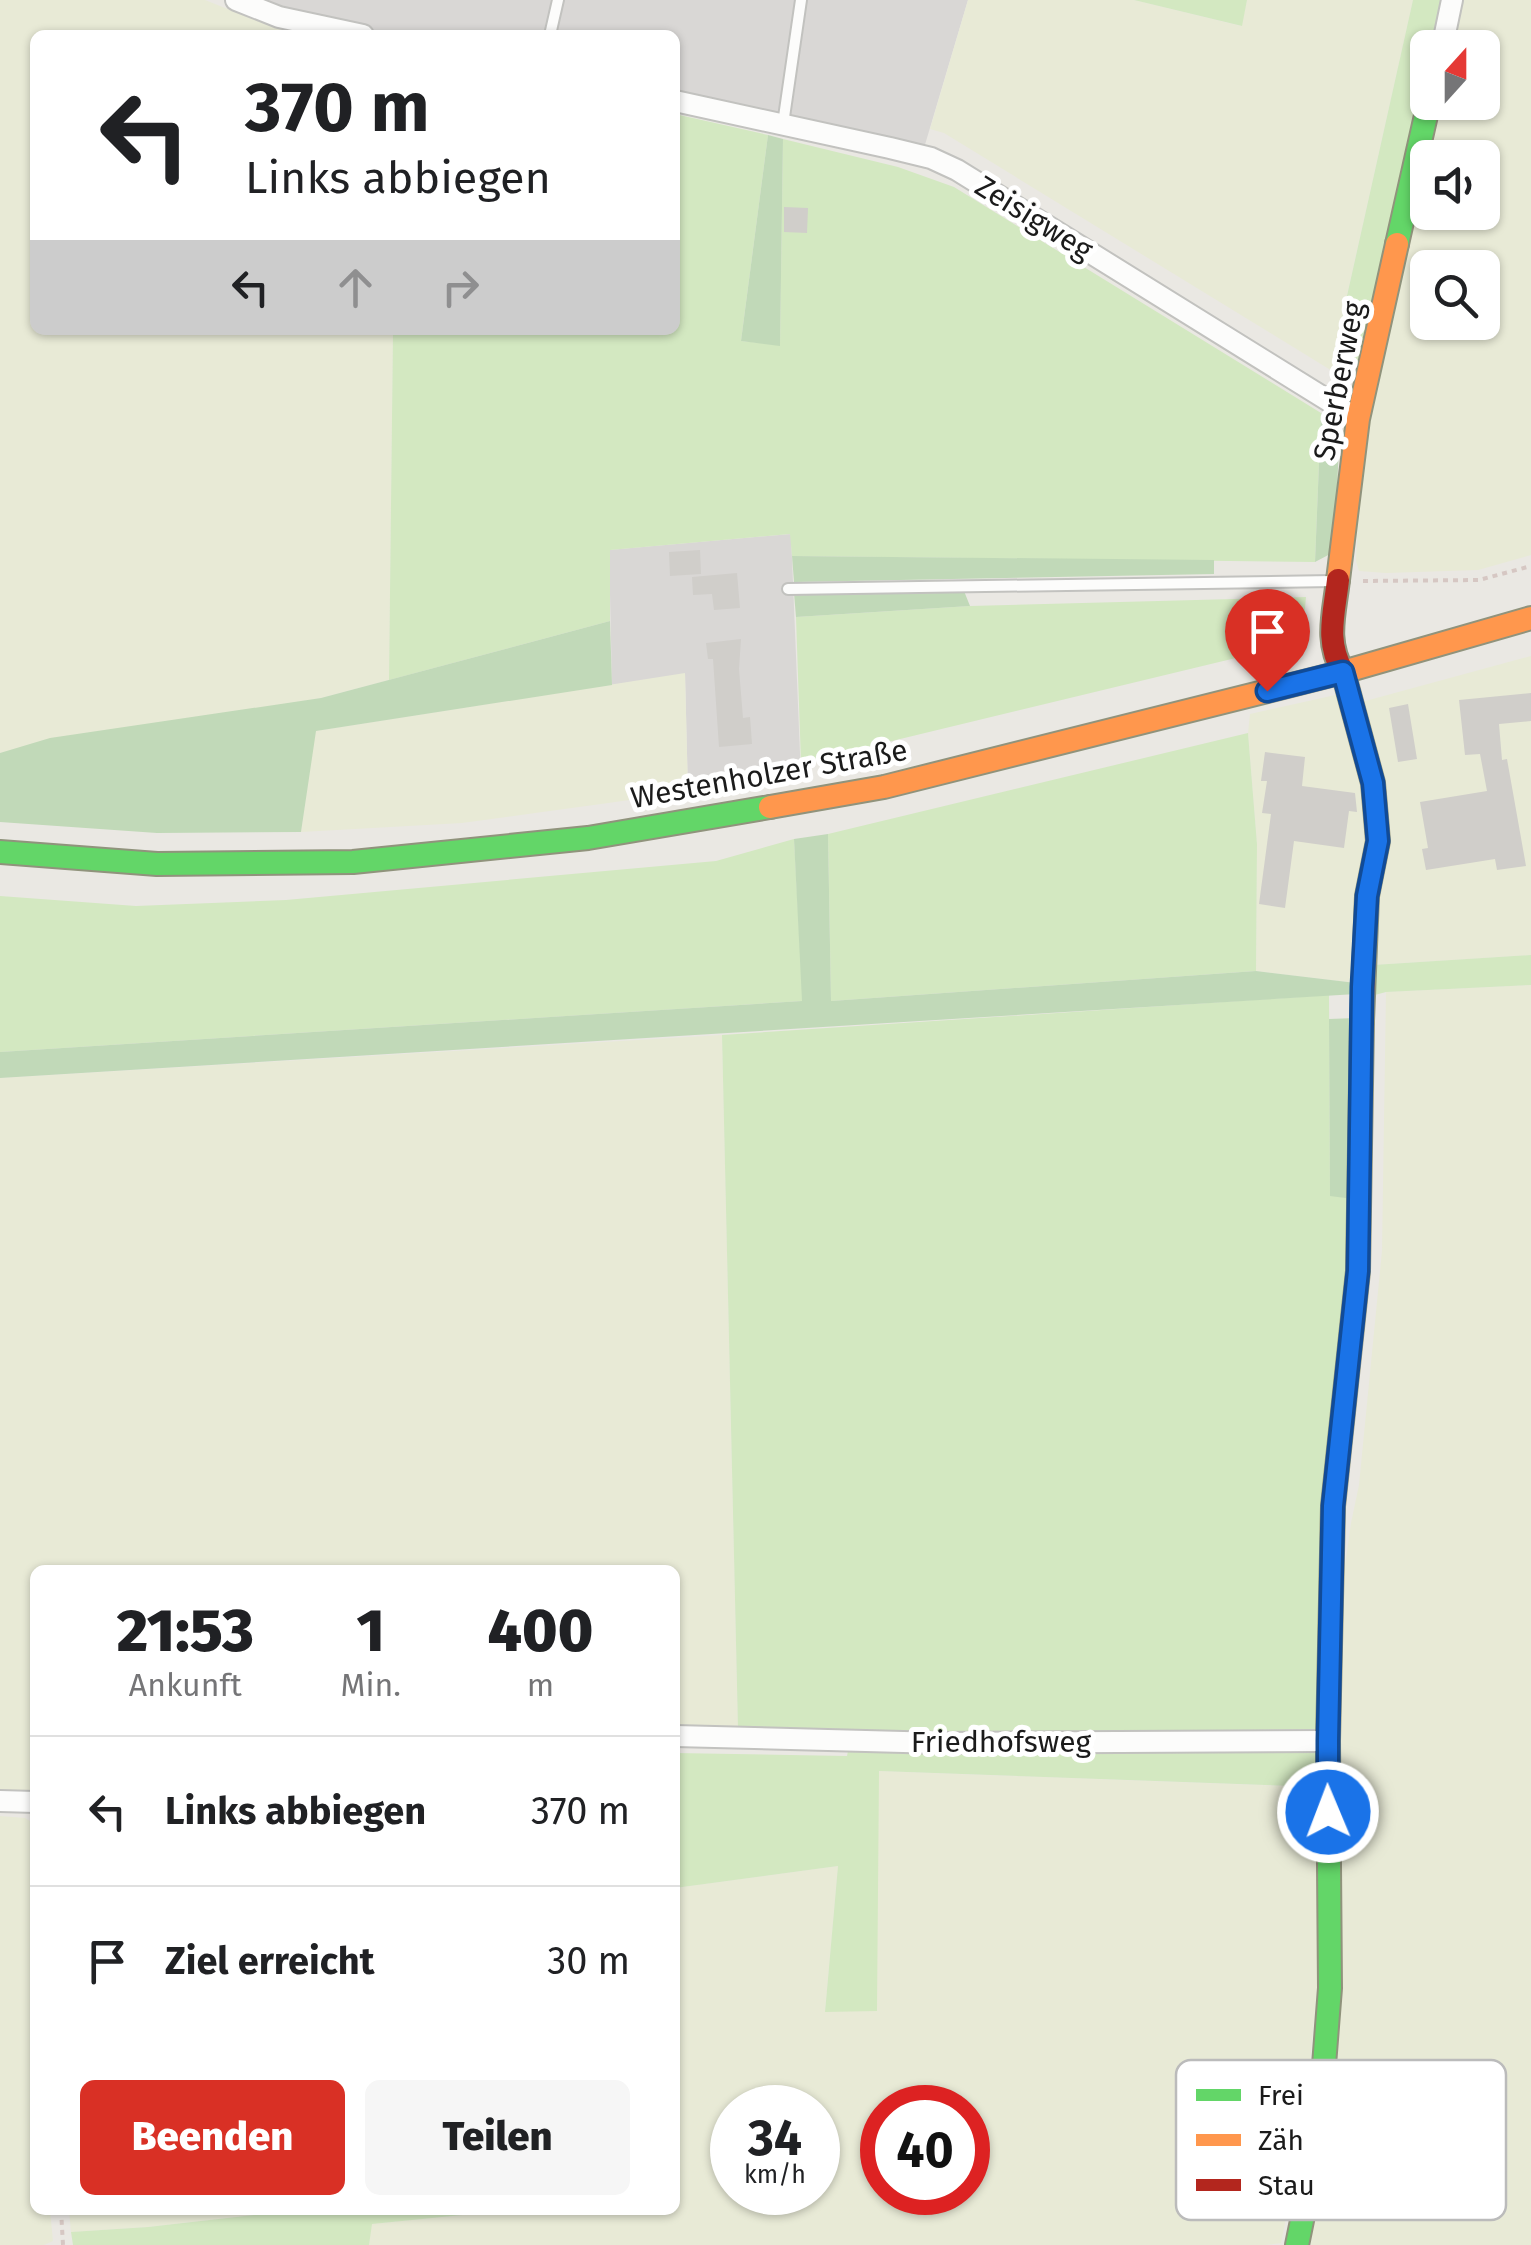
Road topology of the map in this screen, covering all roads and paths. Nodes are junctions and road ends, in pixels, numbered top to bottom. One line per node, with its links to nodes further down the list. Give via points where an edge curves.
1 (236, 0): 5 (street)
2 (558, 0): 6 (lane)
3 (800, 0): 10 (lane)
4 (1452, 0): 7 (street)
5 (339, 30)
6 (551, 30)
7 (1446, 30)
8 (680, 103): 10 (street, Zeisigweg)
9 (1425, 120): 11 (street, Sperberweg)
10 (783, 124): 11 (street, Zeisigweg, via 958,170)
11 (1358, 419): 13 (street, Sperberweg)
12 (1531, 566): 13 (path, via 1479,580)
13 (1338, 581): 14 (lane); 16 (street, Sperberweg, via 1330,639)
14 (788, 589)
15 (1531, 618): 16 (street, Westenholzer Straße)
16 (1343, 672): 17 (street, Westenholzer Straße, via 884,786 588,838 353,862 156,864); 19 (street, Sperberweg, via 1373,783 1378,841 1362,987 1358,1271 1333,1506)
17 (0, 852)
18 (680, 1736): 19 (street, Friedhofsweg)
19 (1328, 1741): 22 (street, Sperberweg)
20 (0, 1802): 21 (street)
21 (30, 1802)
22 (1324, 2060)
23 (61, 2215): 25 (path)
24 (1303, 2220): 26 (street, Sperberweg)
25 (64, 2245)
26 (1298, 2245)

